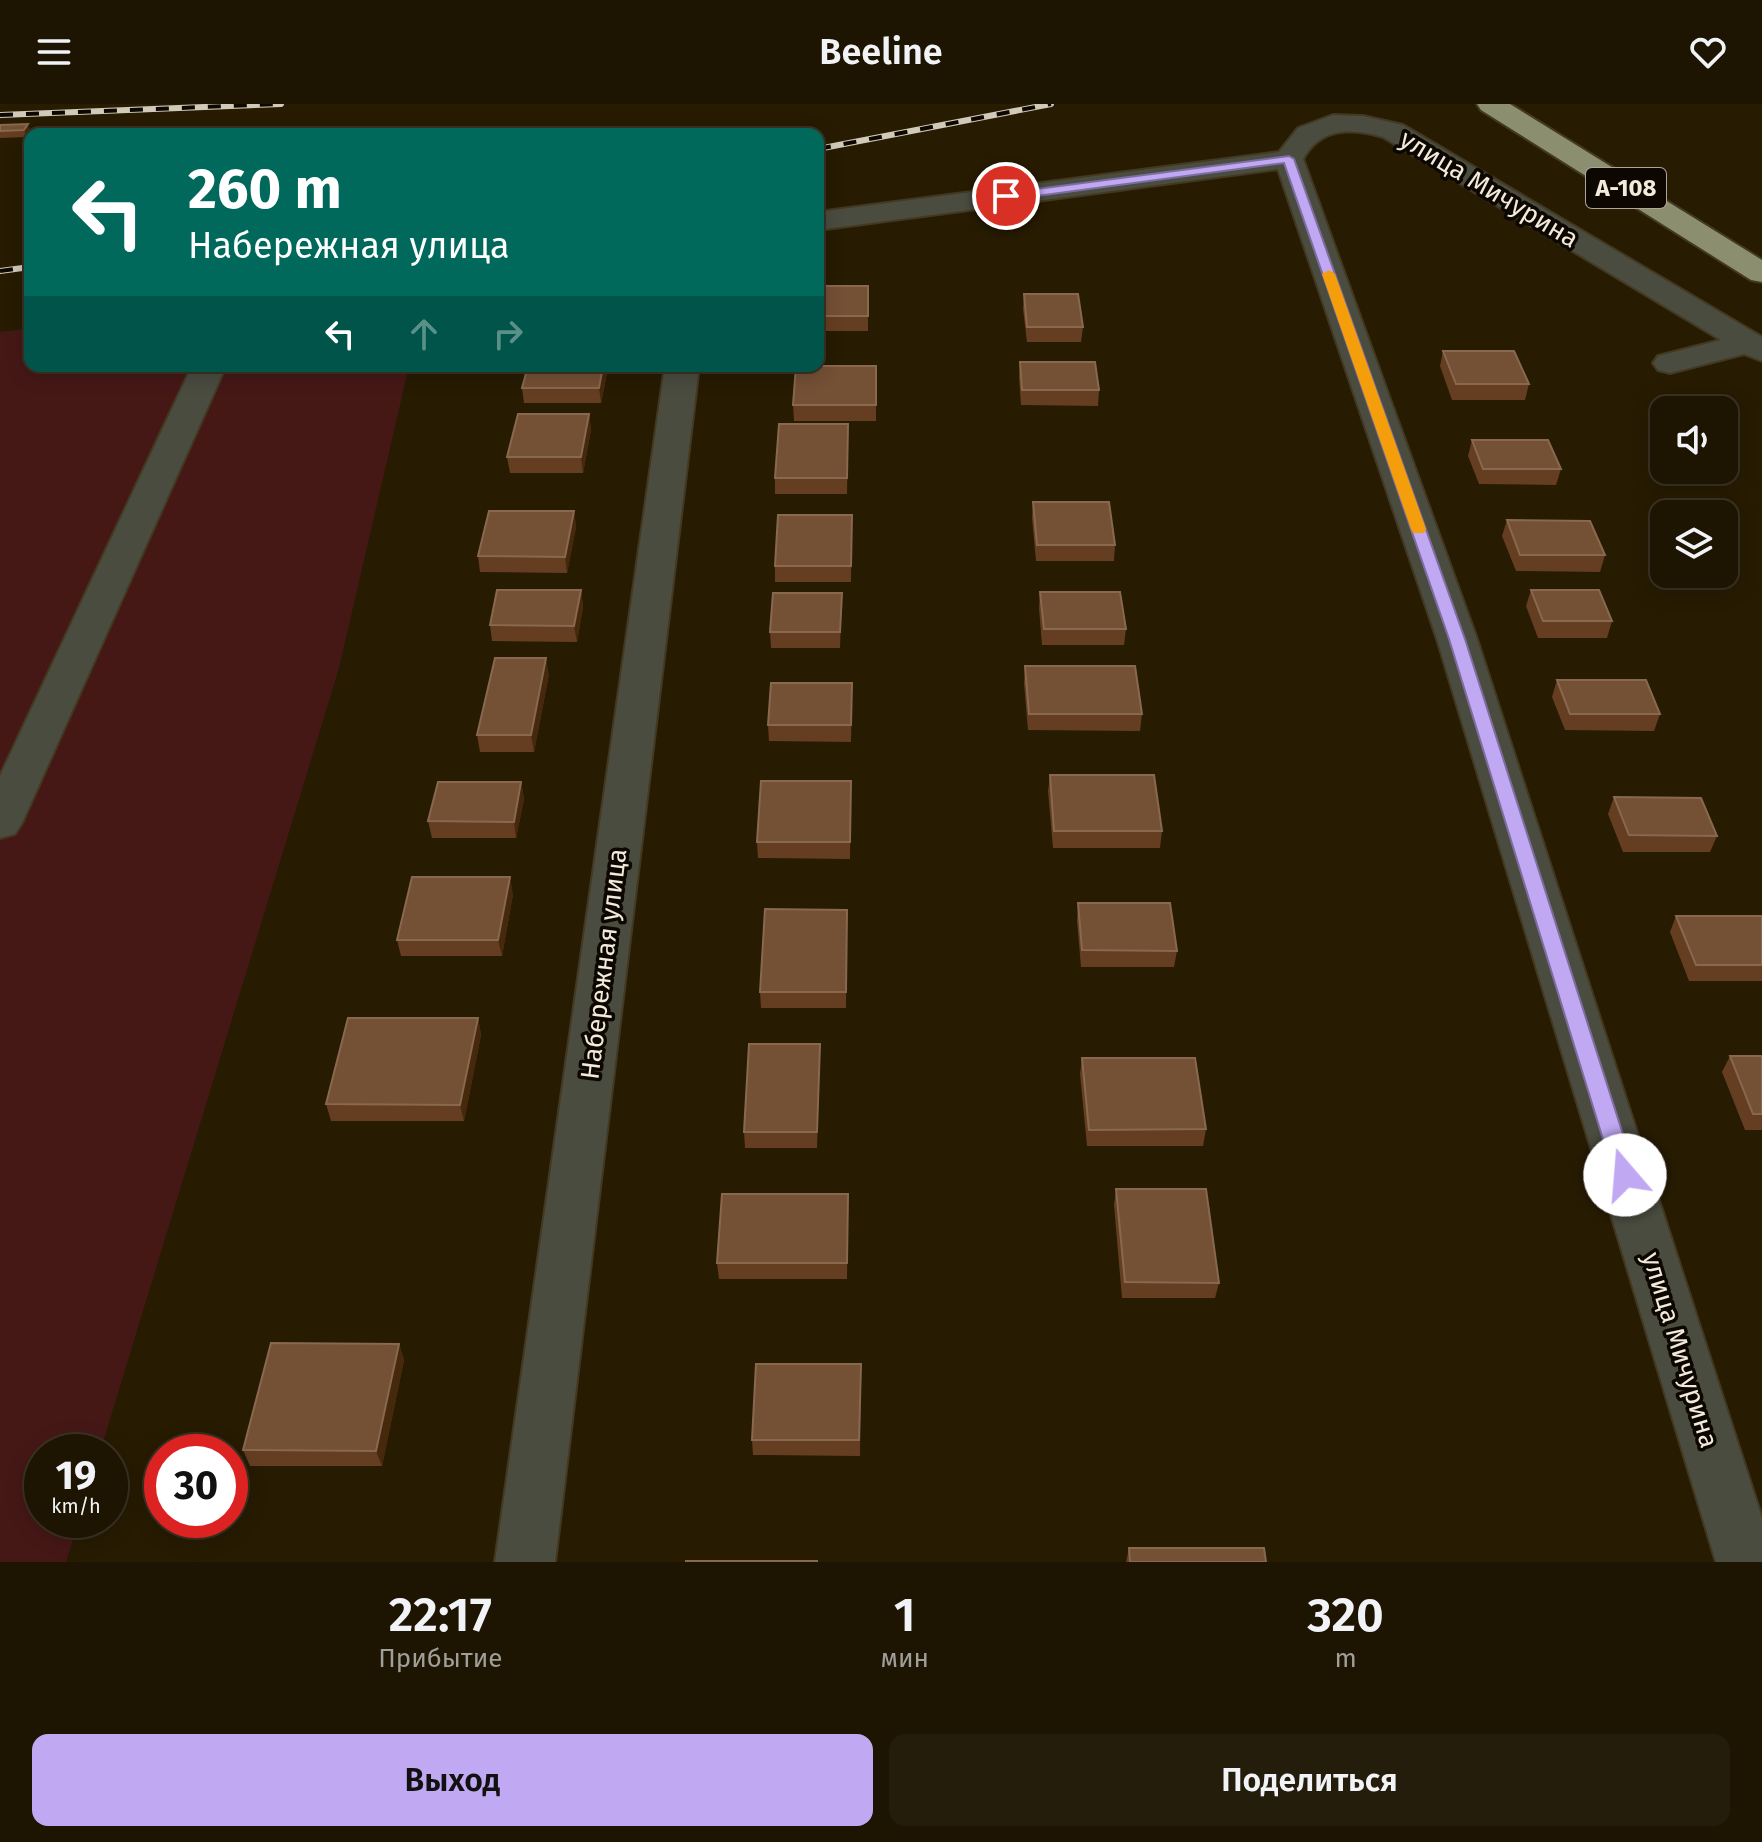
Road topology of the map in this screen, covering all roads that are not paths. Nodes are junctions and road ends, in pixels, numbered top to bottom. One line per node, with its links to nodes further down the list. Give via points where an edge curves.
1 (1491, 104): 4 (highway, А-108)
2 (1289, 159): 3 (street); 5 (street, улица Мичурина, via 1308,132 1330,123 1393,131); 11 (street, улица Мичурина, via 1457,639)
3 (824, 220)
4 (1762, 273)
5 (1755, 347): 6 (street)
6 (1670, 363)
7 (206, 372): 9 (street)
8 (681, 372): 10 (street, Набережная улица)
9 (0, 823)
10 (525, 1562)
11 (1746, 1562)

